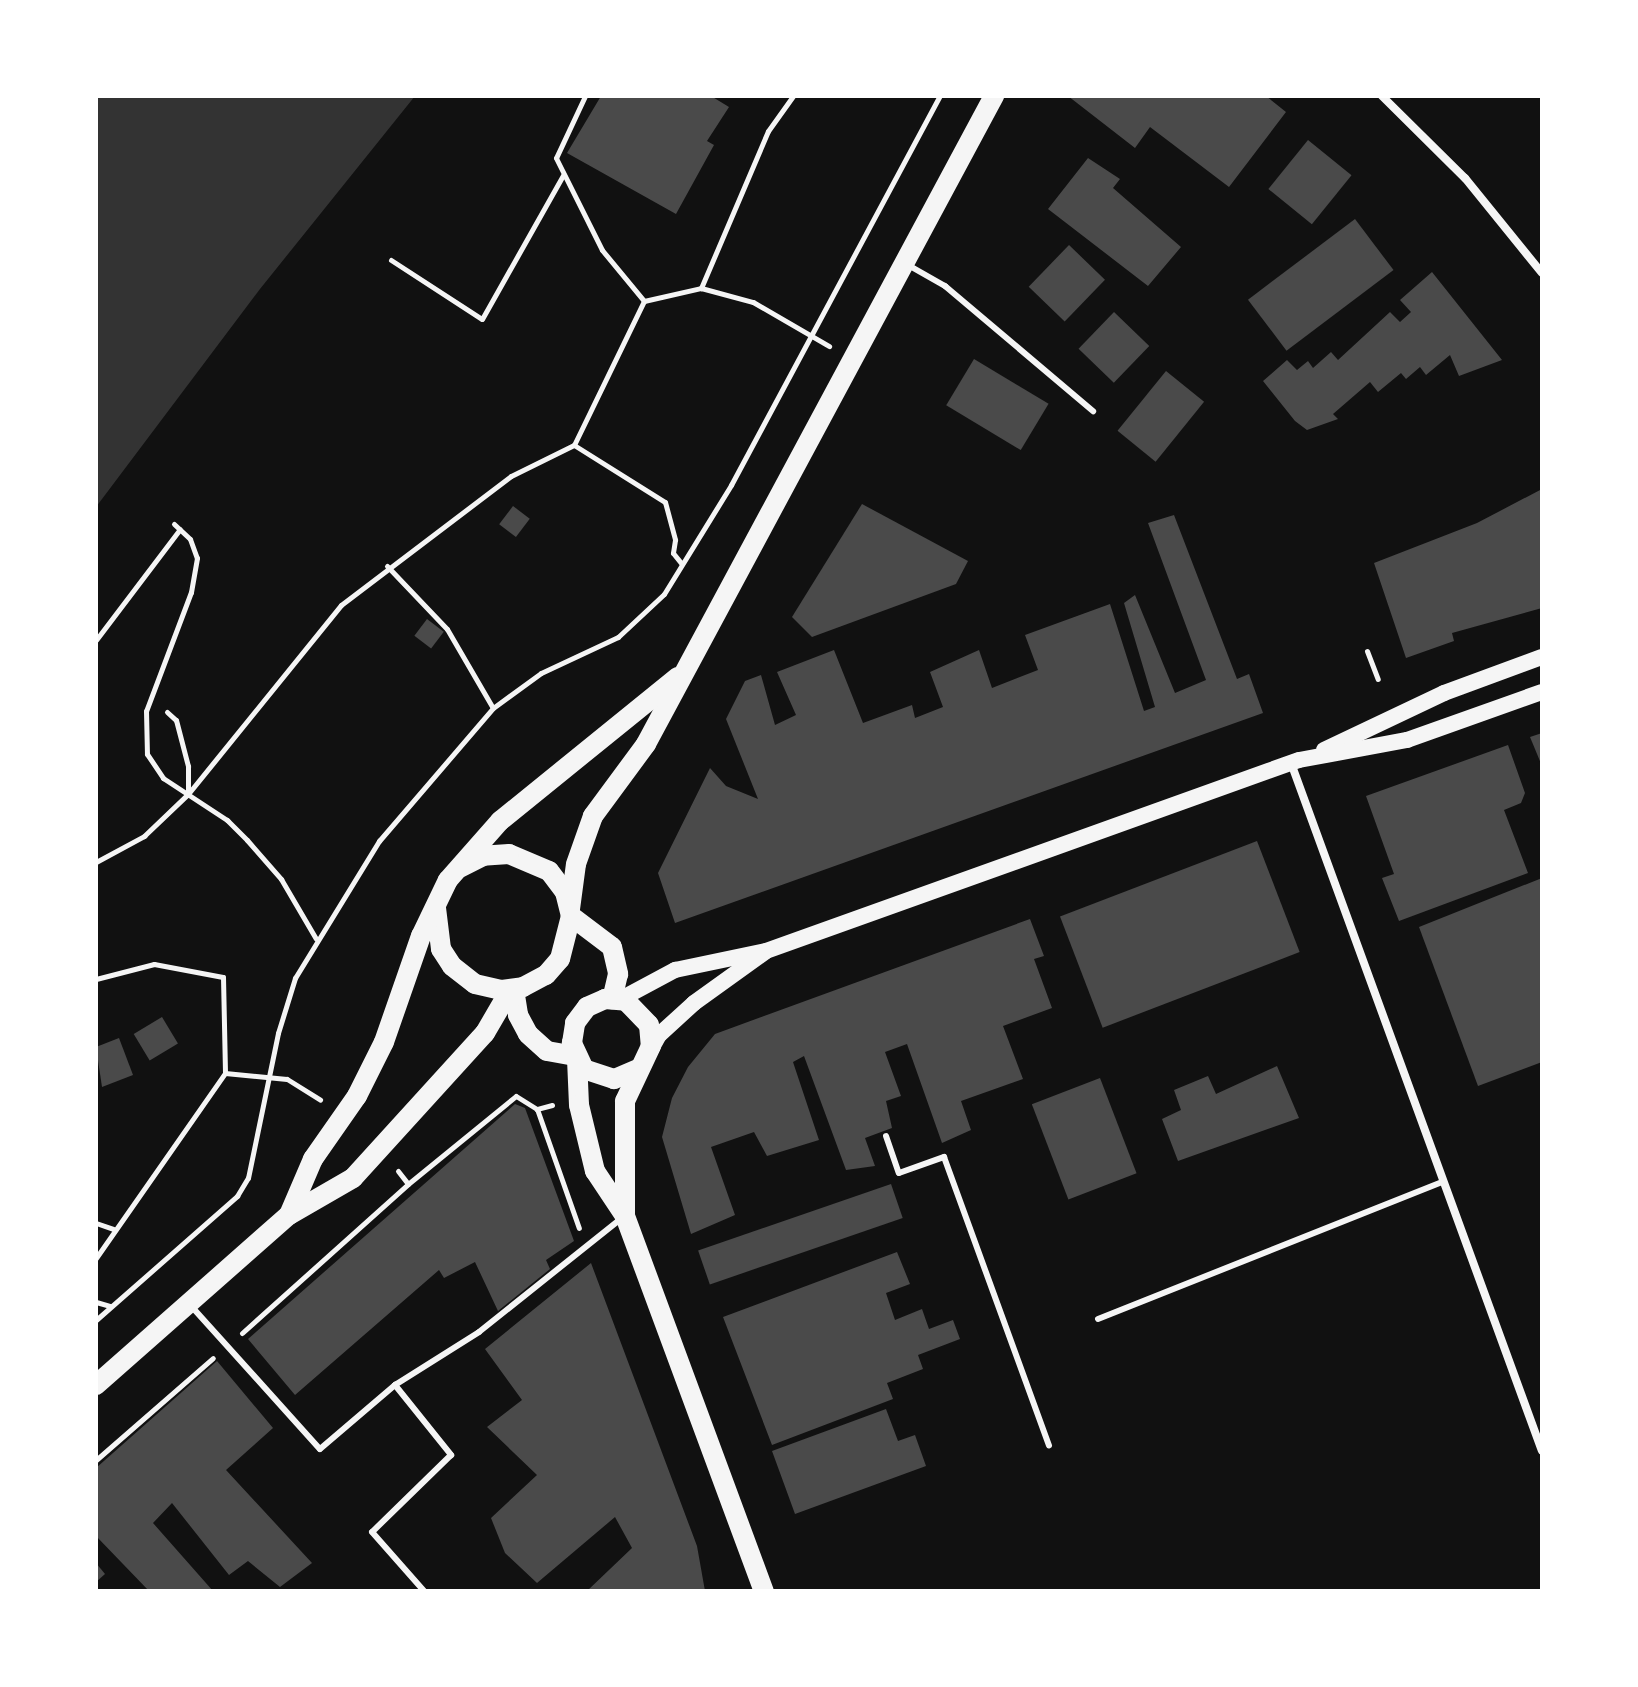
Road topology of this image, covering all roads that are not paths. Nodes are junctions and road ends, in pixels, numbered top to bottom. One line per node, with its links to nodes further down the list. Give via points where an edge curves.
1 (994, 96): 3 (main road)
2 (1382, 96): 4 (street, via 1484,199)
3 (903, 262): 5 (lane, via 945,286); 7 (main road)
4 (1542, 273)
5 (1093, 411)
6 (1542, 657): 9 (main road, via 1429,699)
7 (682, 675): 11 (main road, via 500,821); 12 (main road, via 646,744 587,829)
8 (1542, 692): 9 (main road, via 1407,740)
9 (1320, 753): 10 (main road)
10 (1291, 763): 13 (main road); 19 (street)
11 (447, 882): 12 (main road, via 492,854 527,857 555,877); 14 (main road, via 435,920 446,958 475,984); 20 (main road, via 421,936 384,1042 357,1096 313,1159)
12 (571, 913): 14 (main road, via 569,938 554,967); 15 (main road, via 612,947)
13 (766, 951): 15 (main road, via 690,965); 17 (main road, via 694,1003 659,1035)
14 (512, 989): 16 (main road, via 528,1034 547,1051); 20 (main road, via 485,1033 353,1178)
15 (616, 999): 16 (main road, via 592,1004 578,1017 572,1036); 17 (main road, via 645,1018 651,1034)
16 (576, 1057): 17 (main road, via 593,1075 608,1079); 21 (main road, via 579,1105 592,1162 605,1191)
17 (643, 1061): 21 (main road, via 624,1113)
18 (886, 1136): 26 (lane, via 899,1173 944,1157)
19 (1443, 1182): 23 (lane); 27 (street)
20 (289, 1215): 22 (main road)
21 (625, 1216): 25 (lane, via 479,1332); 29 (main road)
22 (189, 1304): 24 (main road); 25 (lane, via 320,1449)
23 (1098, 1319)
24 (96, 1385)
25 (395, 1385): 28 (lane, via 451,1455 372,1532)
26 (1049, 1445)
27 (1542, 1451)
28 (424, 1591)
29 (764, 1591)

